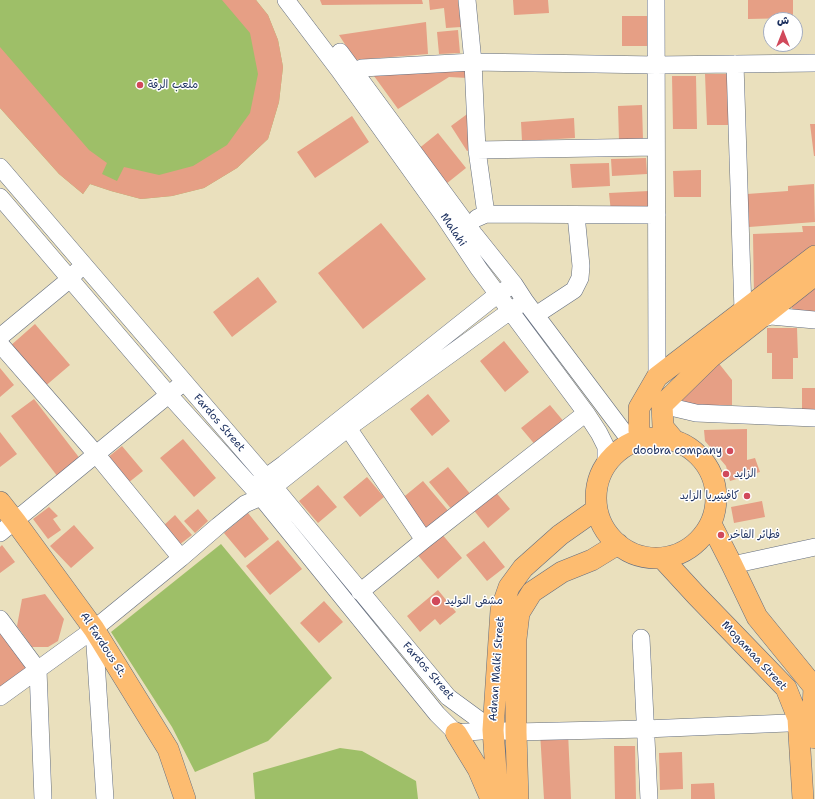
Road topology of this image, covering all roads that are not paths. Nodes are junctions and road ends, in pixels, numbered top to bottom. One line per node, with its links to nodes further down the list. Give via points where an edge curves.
1 (286, 0): 23 (street, Malahi, via 444,215 479,270)
2 (301, 0): 9 (street, Malahi)
3 (467, 0): 5 (street)
4 (656, 0): 8 (street)
5 (473, 62): 8 (street); 9 (street, via 362,68); 11 (street)
6 (815, 63): 7 (street)
7 (735, 64): 8 (street); 27 (street)
8 (656, 65): 10 (street)
9 (355, 72): 17 (street, Malahi)
10 (656, 147): 11 (street); 16 (street)
11 (477, 150): 14 (street)
12 (1, 170): 19 (street, Fardos Street)
13 (0, 197): 21 (street, Fardos Street)
14 (486, 214): 15 (street); 17 (street)
15 (576, 215): 16 (street); 26 (street, via 580,278 574,290)
16 (657, 215): 32 (street)
17 (465, 221): 22 (street, Malahi)
18 (815, 256): 27 (main road)
19 (84, 265): 21 (street); 33 (street, Fardos Street)
20 (815, 275): 27 (main road)
21 (70, 279): 29 (street); 34 (street, Fardos Street)
22 (514, 284): 23 (street); 24 (street, Malahi)
23 (498, 294): 25 (street, Malahi); 43 (street, via 284,464)
24 (525, 301): 25 (street); 26 (street, Malahi)
25 (510, 311): 36 (street, Malahi); 38 (street)
26 (536, 315): 40 (street, Malahi)
27 (752, 315): 28 (street); 31 (main road)
28 (815, 320)
29 (0, 337)
30 (0, 344): 41 (street)
31 (706, 350): 32 (main road); 35 (main road)
32 (657, 377): 40 (main road, via 639,408)
33 (184, 382): 34 (street); 43 (street, Fardos Street)
34 (169, 395): 41 (street); 43 (street, Fardos Street)
35 (662, 405): 37 (street, via 696,413); 39 (main road, via 662,427)
36 (586, 413): 42 (street, Malahi, via 606,447); 48 (street)
37 (815, 418)
38 (348, 428): 43 (street, via 288,477); 48 (street)
39 (673, 439): 40 (main road); 46 (main road, via 691,448 712,474 716,508)
40 (638, 441): 42 (main road, via 618,452)
41 (96, 454): 47 (street); 51 (street)
42 (606, 465): 45 (main road, via 599,478)
43 (263, 487): 51 (street); 54 (street, Fardos Street); 64 (street, Fardos Street, via 437,714)
44 (0, 502): 47 (main road, Al Fardous St.)
45 (597, 509): 49 (main road, via 608,534); 62 (main road, Adnan Malki Street, via 523,568 509,587 501,610)
46 (711, 524): 52 (main road, via 691,547); 53 (main road, Mogamaa Street)
47 (8, 527): 56 (main road, Al Fardous St.)
48 (424, 540): 54 (street)
49 (618, 544): 52 (main road, via 646,557); 63 (main road, Adnan Malki Street, via 592,560 562,572 532,592 520,614 516,639)
50 (815, 547): 53 (street)
51 (181, 558): 56 (street)
52 (662, 558): 60 (main road, Mogamaa Street)
53 (732, 565): 60 (main road, Mogamaa Street, via 757,617 814,687)
54 (360, 592): 62 (street, Fardos Street, via 448,697)
55 (0, 619): 58 (street)
56 (94, 629): 58 (street); 67 (street); 68 (main road, Al Fardous St., via 168,749)
57 (641, 638): 61 (street)
58 (38, 670): 59 (street); 66 (street)
59 (0, 697)
60 (809, 711): 61 (street, via 788,723); 65 (main road, Mogamaa Street); 73 (main road, Mogamaa Street)
61 (645, 729): 63 (street); 72 (street)
62 (493, 730): 63 (street); 64 (street); 70 (main road, Adnan Malki Street)
63 (516, 732): 71 (main road, Adnan Malki Street)
64 (456, 733): 69 (main road, via 478,769)
65 (815, 738)
66 (43, 799)
67 (105, 799)
68 (185, 799)
69 (491, 799)
70 (498, 799)
71 (518, 799)
72 (649, 799)
73 (803, 799)

